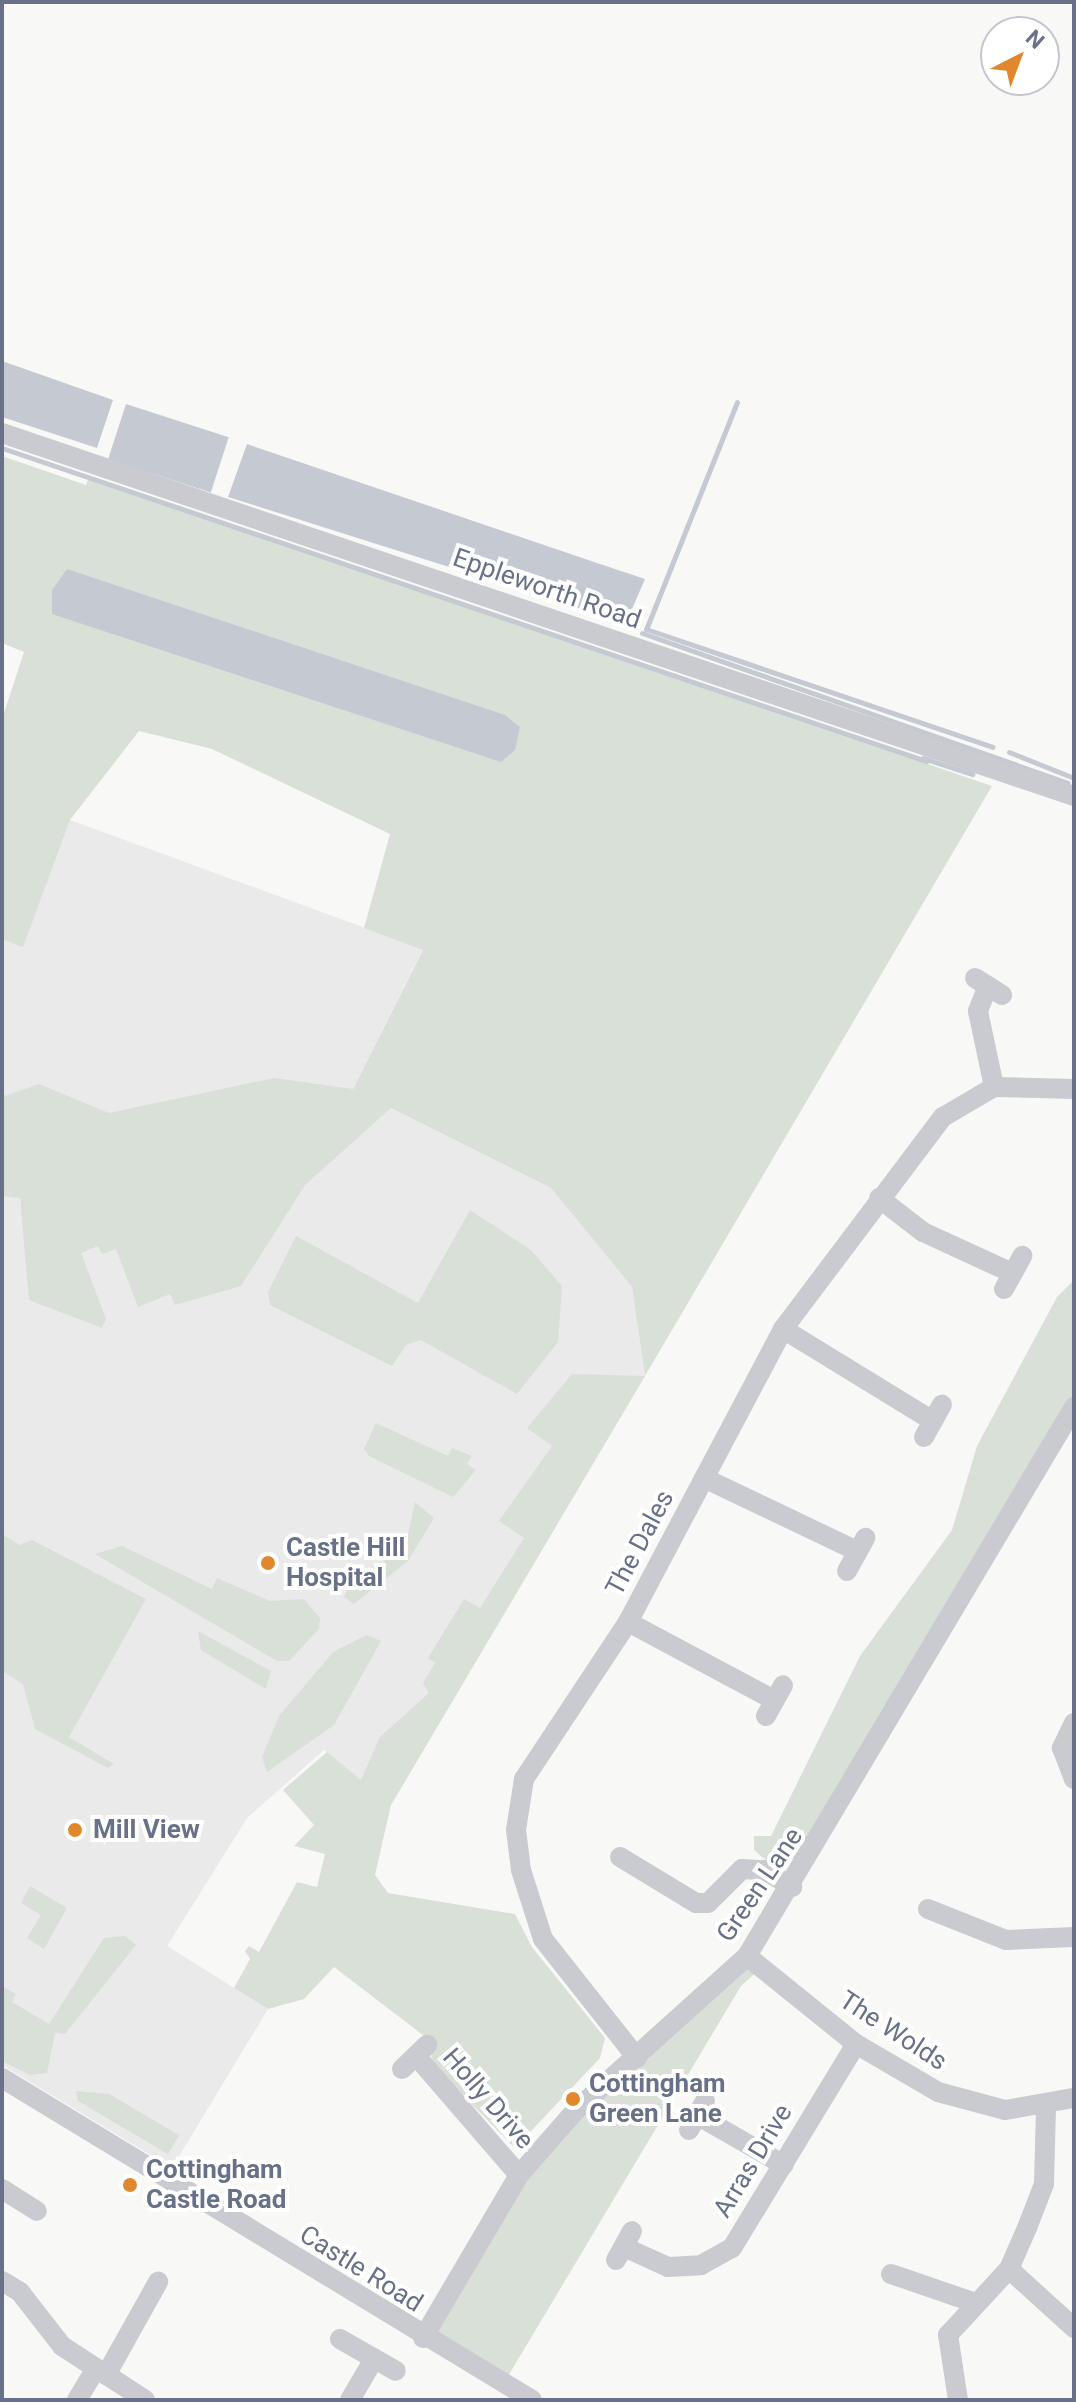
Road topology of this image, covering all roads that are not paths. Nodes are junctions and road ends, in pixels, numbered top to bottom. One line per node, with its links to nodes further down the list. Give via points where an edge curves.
1 (2, 433): 2 (street, Eppleworth Road)
2 (1074, 796)
3 (988, 986): 4 (street, via 978,1011)
4 (994, 1087): 5 (street); 6 (street, The Dales, via 943,1117)
5 (1074, 1089)
6 (879, 1198): 7 (street, via 923,1232); 8 (street, The Dales)
7 (1013, 1273)
8 (783, 1329): 10 (street); 11 (street, The Dales)
9 (1074, 1407): 18 (street, Green Lane)
10 (933, 1421)
11 (704, 1478): 12 (street, via 861,1545); 13 (street, The Dales)
12 (847, 1571)
13 (628, 1622): 14 (street); 24 (street, The Dales, via 582,1695 548,1732 524,1779 516,1830 543,1939)
14 (774, 1701)
15 (1074, 1723): 16 (street, via 1062,1748)
16 (1074, 1779)
17 (620, 1857): 18 (street, via 696,1903 708,1903 742,1869 764,1870)
18 (792, 1887): 21 (street, Green Lane)
19 (928, 1906): 20 (street, via 1006,1940)
20 (1074, 1937)
21 (747, 1956): 22 (street, The Wolds); 24 (street, Green Lane)
22 (856, 2044): 27 (street, The Wolds, via 972,2105); 29 (street, Arras Drive)
23 (415, 2057): 30 (street, Holly Drive)
24 (637, 2058): 30 (street, Green Lane, via 575,2111)
25 (2, 2078): 40 (street, Castle Road)
26 (1074, 2098): 27 (street, The Wolds)
27 (1046, 2108): 34 (street, via 1044,2184)
28 (697, 2115): 29 (street)
29 (784, 2165): 33 (street, Arras Drive, via 732,2248 701,2265 668,2267)
30 (519, 2175): 40 (street, Green Lane)
31 (2, 2189): 32 (street)
32 (37, 2211)
33 (624, 2246)
34 (1009, 2269): 38 (street); 39 (street)
35 (890, 2274): 38 (street)
36 (2, 2281): 44 (street, via 20,2292 62,2346)
37 (158, 2282): 44 (street)
38 (973, 2302): 49 (street, via 948,2335)
39 (1074, 2328)
40 (423, 2338): 48 (street, Castle Road)
41 (340, 2339): 42 (street)
42 (374, 2359): 43 (street); 47 (street)
43 (396, 2371)
44 (101, 2372): 45 (street); 46 (street)
45 (77, 2400)
46 (145, 2400)
47 (350, 2400)
48 (532, 2400)
49 (958, 2400)

